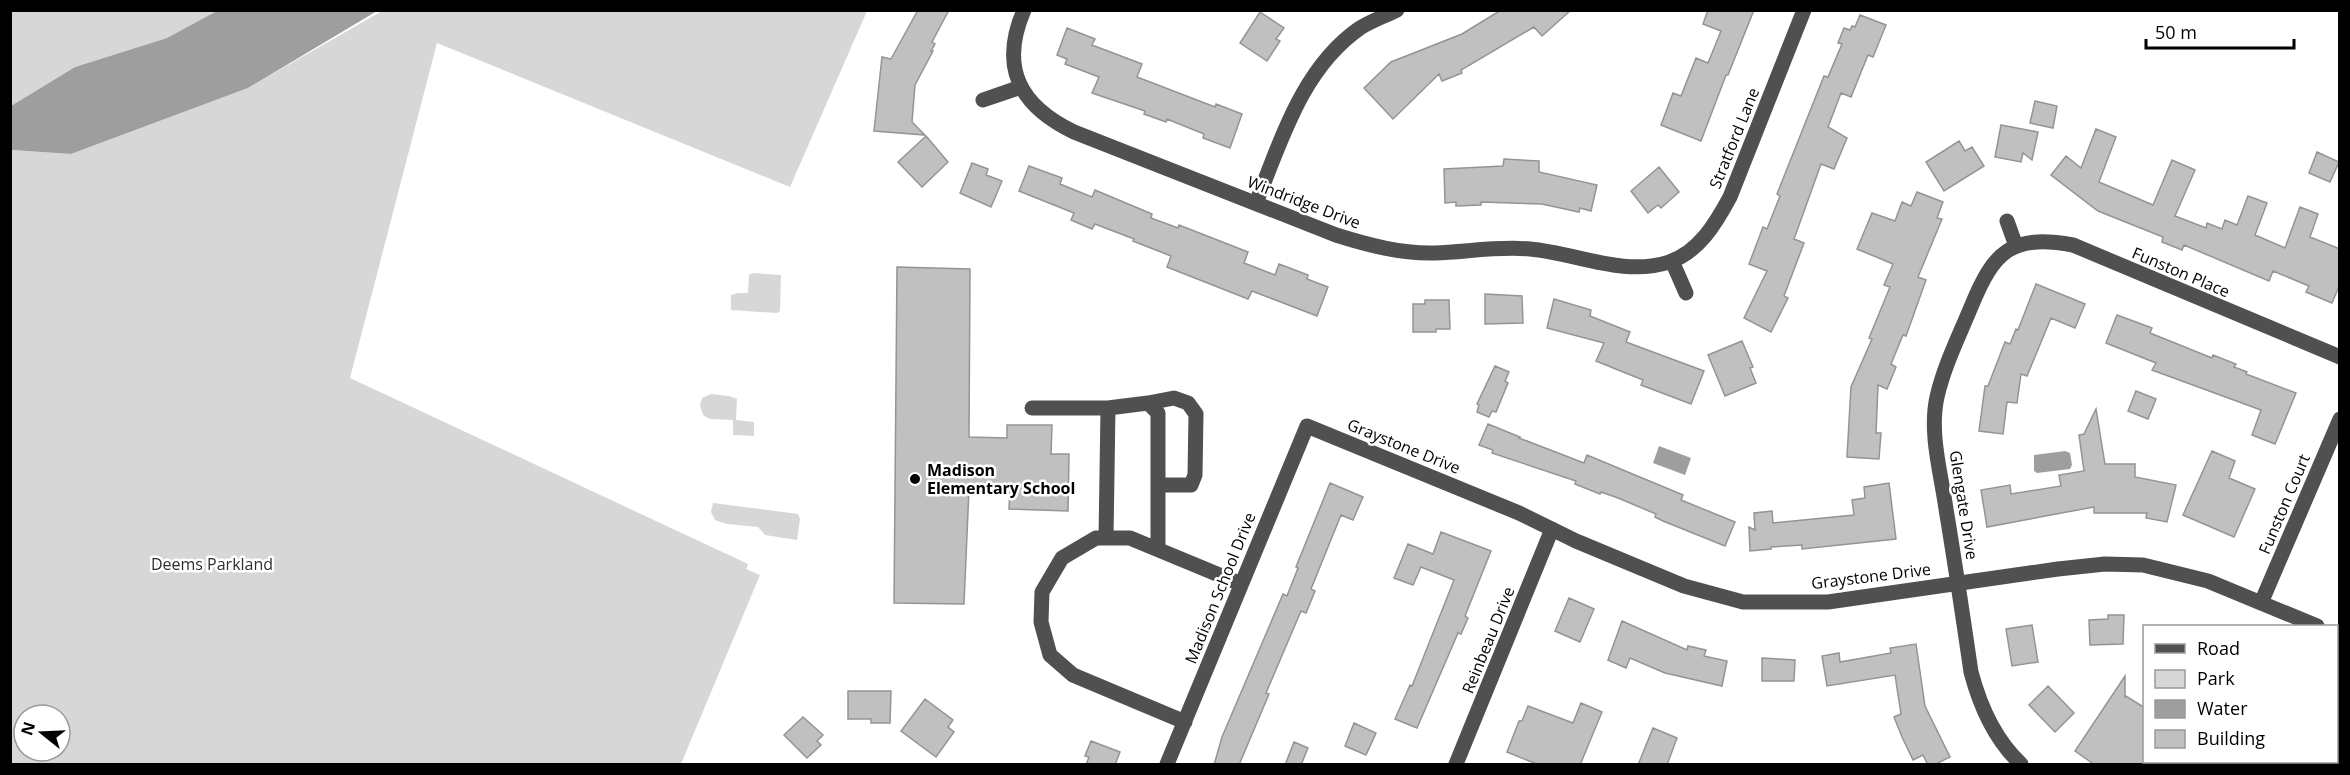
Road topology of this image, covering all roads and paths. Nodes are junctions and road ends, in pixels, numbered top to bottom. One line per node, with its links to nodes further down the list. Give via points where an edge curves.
1 (1024, 10): 4 (street, via 1013,54)
2 (1397, 10): 6 (street, via 1361,27 1334,50 1314,75 1296,105)
3 (1804, 10): 9 (street, Stratford Lane, via 1730,197 1707,235)
4 (1021, 87): 5 (street); 6 (street, Windridge Drive, via 1043,114 1059,124)
5 (983, 100)
6 (1256, 203): 9 (street, Windridge Drive, via 1336,235 1394,249 1434,253 1528,248 1634,267)
7 (2007, 221): 8 (street)
8 (2011, 249): 11 (street, Funston Place, via 2040,241 2073,245); 21 (street, Glengate Drive, via 1982,280 1937,398 1936,441)
9 (1672, 261): 10 (street)
10 (1686, 293)
11 (2340, 357)
12 (1148, 403): 14 (street); 17 (street, via 1158,413); 17 (street, via 1174,398 1188,403 1196,414 1195,475 1191,485)
13 (1032, 408): 14 (street)
14 (1108, 408): 19 (street)
15 (2340, 418): 23 (street, Funston Court)
16 (1307, 426): 18 (street, Graystone Drive); 22 (street, Madison School Drive)
17 (1158, 485): 20 (street)
18 (1552, 529): 21 (street, Graystone Drive, via 1683,586 1743,602 1828,602); 27 (street, Reinbeau Drive)
19 (1106, 538): 20 (street, via 1130,538); 25 (street, via 1096,538 1062,558 1042,592 1041,622 1050,655 1073,675)
20 (1158, 549): 22 (street)
21 (1958, 583): 23 (street, Graystone Drive, via 2105,564 2143,565 2208,581); 28 (street, Glengate Drive, via 1978,697 1998,737)
22 (1241, 584): 25 (street, Madison School Drive)
23 (2261, 603): 24 (street, Graystone Drive)
24 (2312, 625)
25 (1185, 723): 26 (street, Madison School Drive)
26 (1167, 765)
27 (1456, 765)
28 (2022, 765)

